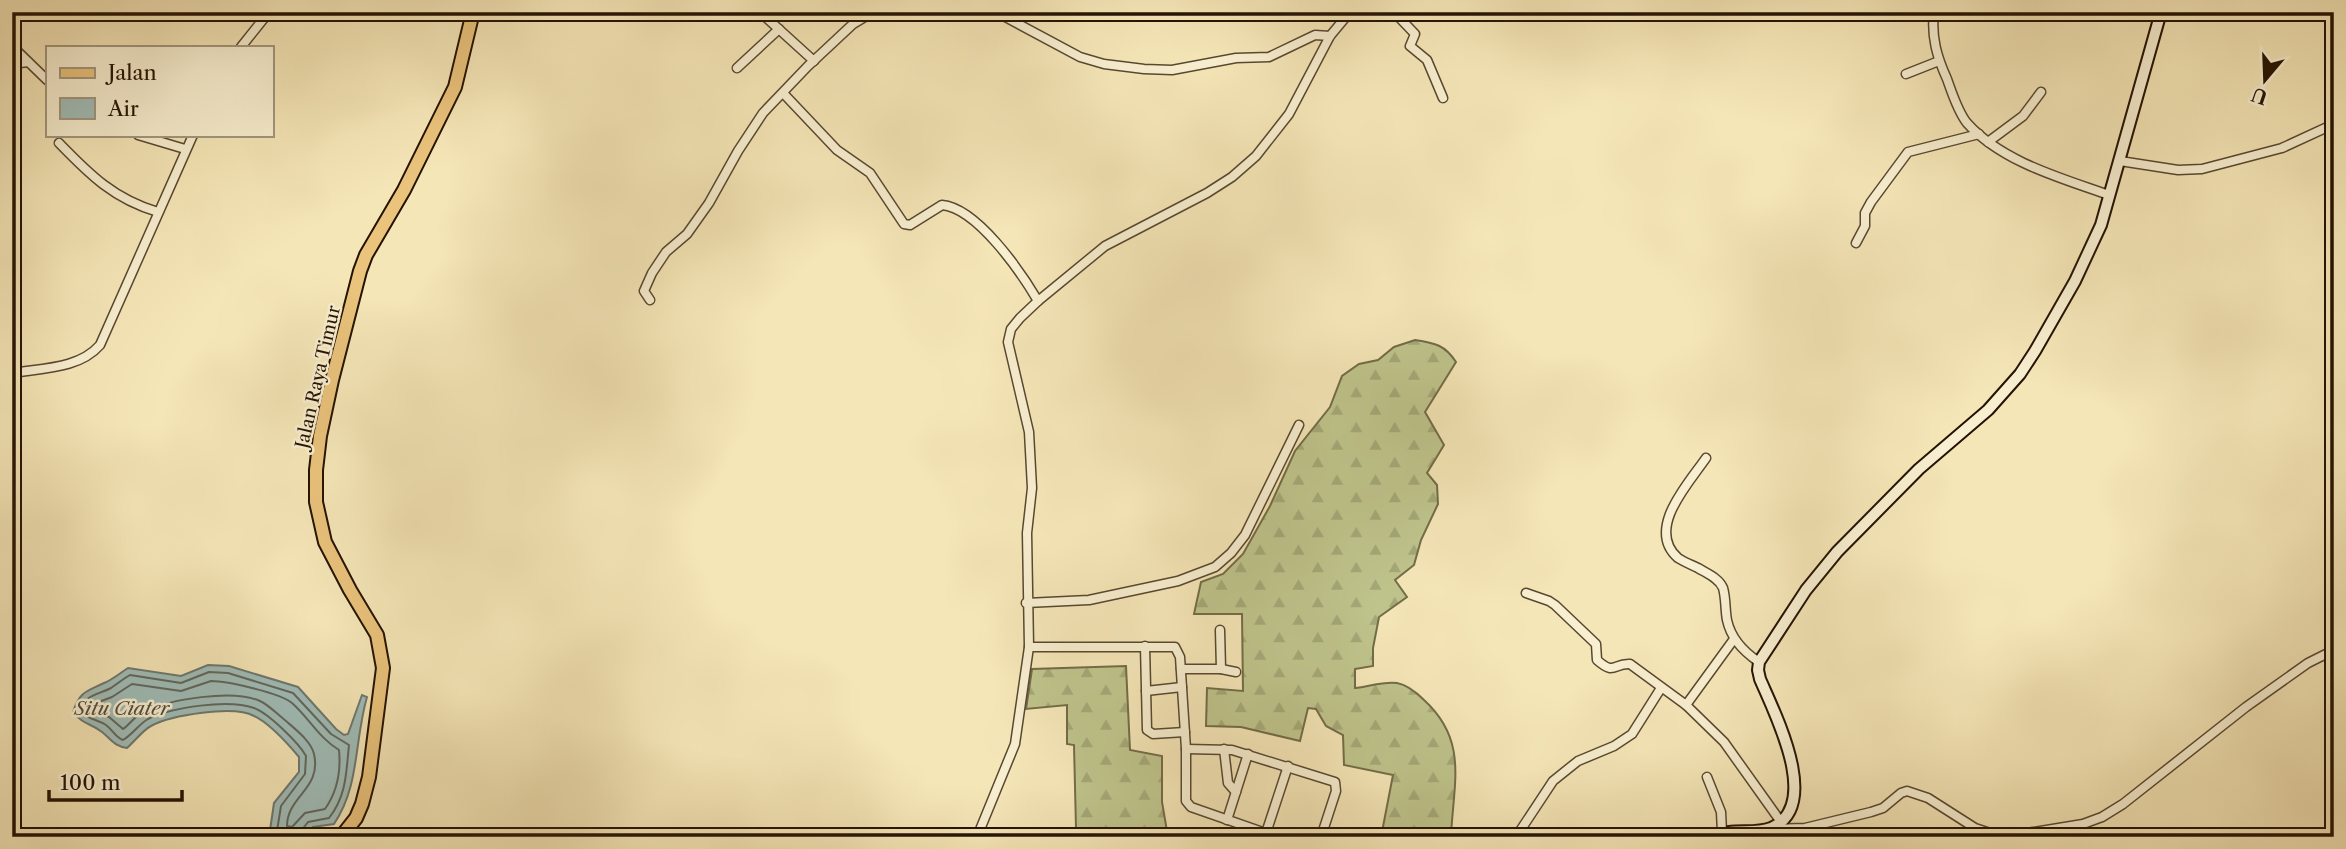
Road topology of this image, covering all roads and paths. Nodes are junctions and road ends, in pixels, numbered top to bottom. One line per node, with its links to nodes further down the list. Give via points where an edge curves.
1 (269, 12): 13 (street)
2 (473, 12): 67 (main road, Jalan Raya Timur, via 456,87 360,271 320,436 316,502 326,542 377,635 383,668 364,795 356,818)
3 (760, 12): 10 (street)
4 (873, 12): 14 (street, via 853,24)
5 (996, 12): 11 (street, via 1080,57 1144,69 1269,57 1315,34)
6 (1350, 12): 11 (street)
7 (1394, 12): 23 (street, via 1415,35 1410,46 1427,61)
8 (1934, 12): 15 (street)
9 (2161, 12): 31 (street)
10 (779, 29): 14 (street); 18 (street)
11 (1330, 36): 36 (street, via 1289,114 1256,156 1207,193 1105,246)
12 (12, 46): 16 (street)
13 (242, 46)
14 (814, 61): 22 (street)
15 (1939, 61): 19 (street); 25 (street, via 1965,121)
16 (28, 62): 17 (street); 20 (street)
17 (12, 64)
18 (737, 68)
19 (1906, 74)
20 (46, 79)
21 (2041, 92): 29 (street, via 2024,116)
22 (783, 93): 35 (street, via 763,113 692,227 652,273 644,291); 36 (street, via 837,150 870,173 904,225 942,205 954,208 1007,254)
23 (1443, 98)
24 (2334, 124): 31 (street, via 2282,148 2202,169)
25 (1979, 134): 29 (street); 34 (street, via 1909,152 1868,206)
26 (141, 136): 30 (street)
27 (192, 136): 30 (street)
28 (59, 142): 33 (street, via 101,185)
29 (1988, 142): 32 (street, via 2018,160)
30 (186, 149): 33 (street)
31 (2120, 161): 32 (street)
32 (2109, 195): 47 (street, via 2087,258 2020,374 1837,552)
33 (158, 212): 37 (street, via 100,345 86,358)
34 (1856, 243)
35 (650, 300)
36 (1038, 301): 41 (street, via 1011,330 1008,342 1030,443)
37 (12, 373)
38 (1298, 425): 41 (street, via 1245,535 1215,567 1089,600)
39 (1706, 458): 43 (street, via 1665,524 1677,557 1722,586)
40 (1526, 593): 52 (street, via 1555,605 1596,644 1597,660 1606,668 1630,664)
41 (1026, 603): 45 (street)
42 (1220, 630): 49 (street)
43 (1734, 639): 47 (street); 54 (street)
44 (1144, 646): 45 (street); 48 (street, via 1175,647); 53 (street)
45 (1029, 647): 68 (street, via 1014,744)
46 (2334, 650): 64 (street, via 2246,707 2123,804 2082,824 2015,835 1986,833 1928,798 1907,791 1871,812 1805,828)
47 (1759, 662): 63 (street, via 1793,777 1794,793)
48 (1181, 669): 49 (street); 51 (street)
49 (1221, 669): 50 (street)
50 (1236, 672)
51 (1182, 687): 53 (street); 55 (street)
52 (1661, 688): 54 (street); 71 (street, via 1632,734 1578,761 1553,781)
53 (1146, 691): 55 (street, via 1149,733)
54 (1686, 705): 63 (street, via 1724,742)
55 (1185, 732): 56 (street)
56 (1186, 749): 57 (street); 62 (street, via 1186,802)
57 (1224, 749): 58 (street); 61 (street, via 1228,783)
58 (1248, 754): 59 (street); 61 (street)
59 (1288, 766): 65 (street); 70 (street, via 1336,785)
60 (1707, 777): 66 (street, via 1718,801)
61 (1236, 792): 62 (street)
62 (1227, 820): 65 (street)
63 (1781, 822): 64 (street)
64 (1769, 829): 66 (street)
65 (1266, 833): 69 (street)
66 (1717, 834)
67 (341, 837)
68 (977, 837)
69 (1278, 837)
70 (1321, 837)
71 (1516, 837)

